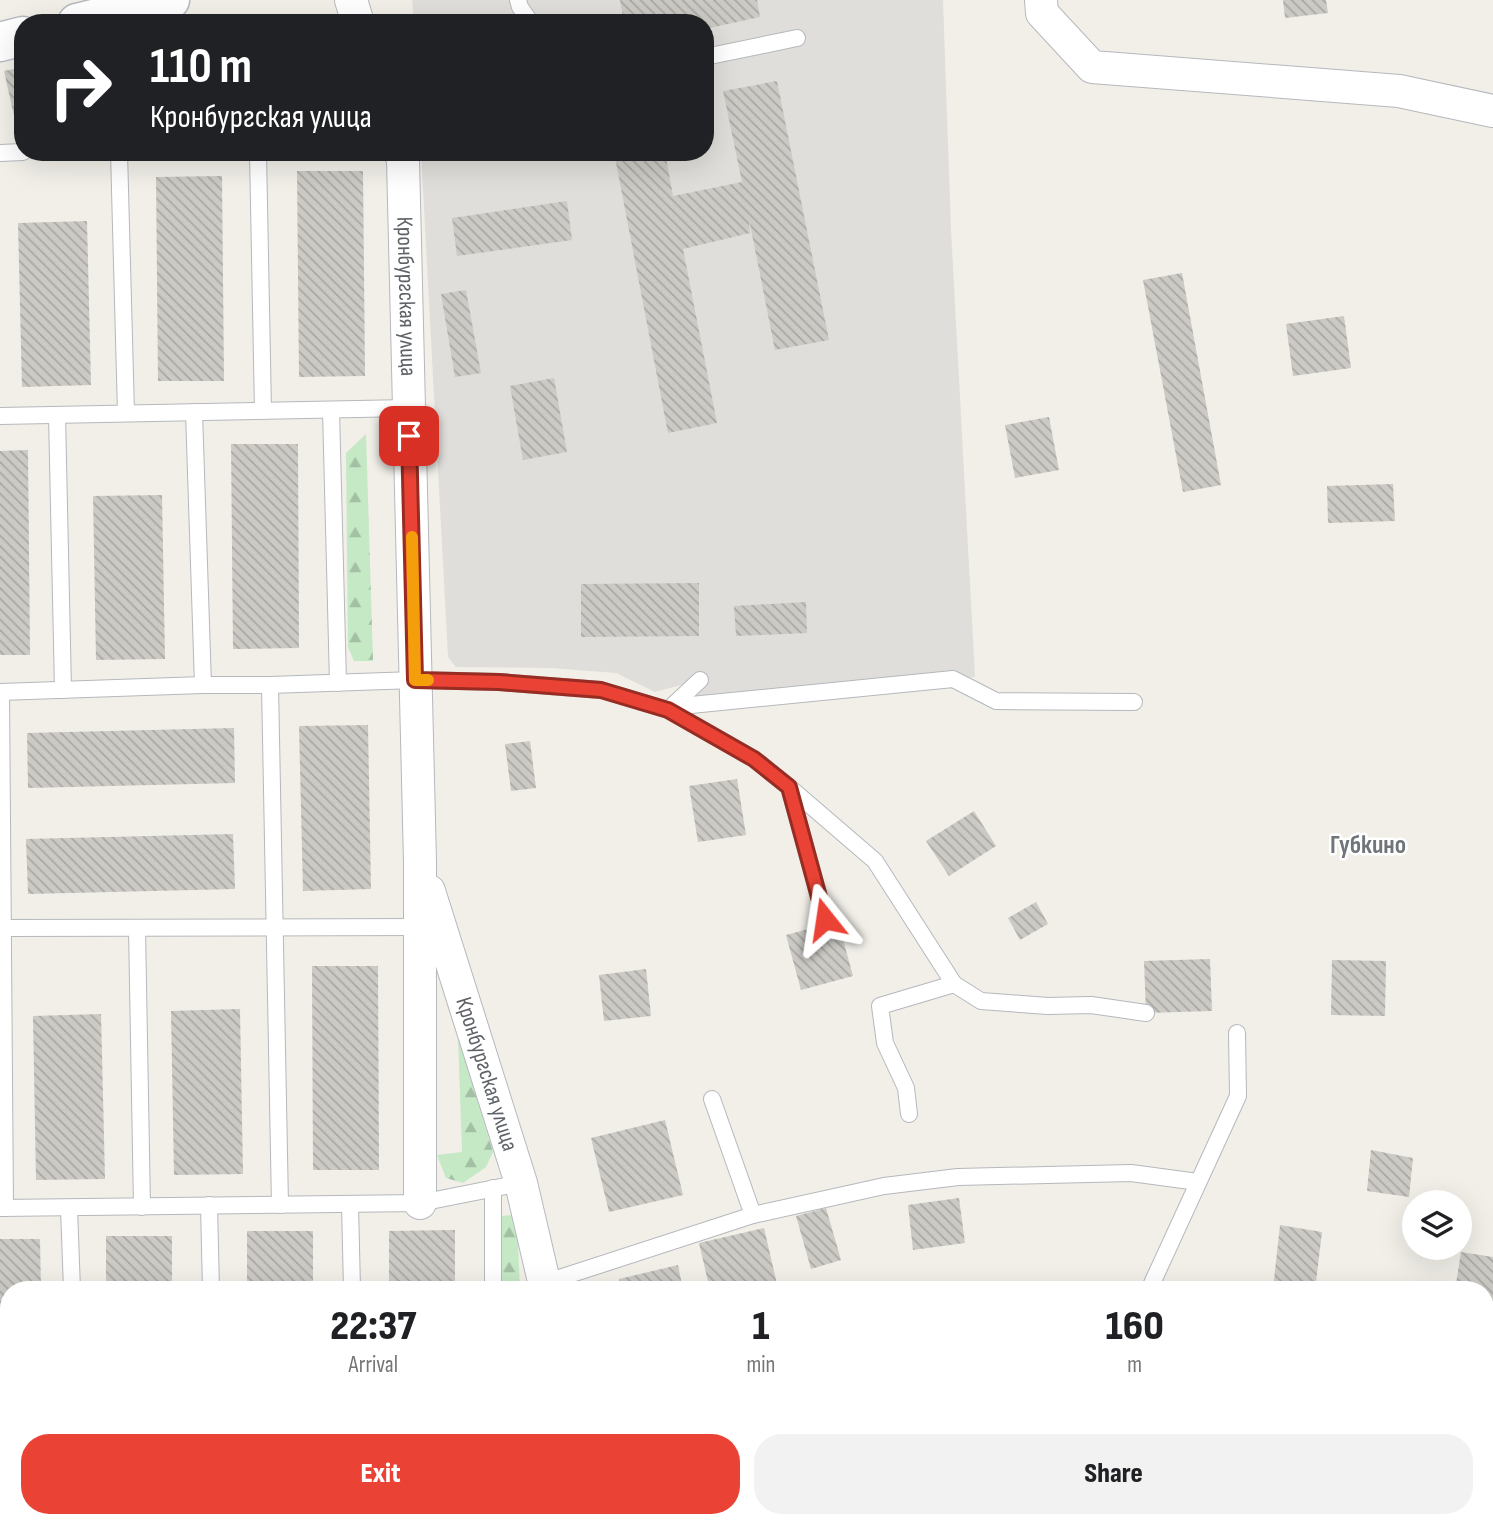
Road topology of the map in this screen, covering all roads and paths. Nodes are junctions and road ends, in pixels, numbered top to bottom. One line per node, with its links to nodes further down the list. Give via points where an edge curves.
1 (1041, 0): 6 (street, via 1042,13 1092,68 1399,91)
2 (160, 1): 3 (street)
3 (111, 14)
4 (797, 38): 5 (lane)
5 (714, 55)
6 (1493, 111)
7 (119, 161): 14 (lane)
8 (258, 161): 12 (lane)
9 (403, 161): 10 (street, Кронбургская улица)
10 (409, 408): 11 (lane); 17 (street, Кронбургская улица)
11 (331, 410): 12 (lane); 19 (lane)
12 (263, 411): 13 (lane)
13 (194, 412): 14 (lane); 20 (lane)
14 (126, 414): 15 (lane)
15 (57, 415): 16 (lane); 22 (lane)
16 (0, 416)
17 (415, 680): 19 (lane); 25 (lane, via 601,690); 27 (street, Кронбургская улица)
18 (699, 680): 25 (lane)
19 (338, 682): 21 (lane)
20 (203, 685): 21 (lane); 22 (lane)
21 (270, 685): 29 (lane)
22 (63, 690): 23 (lane)
23 (0, 692): 31 (lane)
24 (1134, 702): 25 (lane, via 996,701 953,679)
25 (668, 710): 26 (lane, via 754,759)
26 (789, 787): 28 (lane); 33 (lane, via 875,861)
27 (420, 862): 30 (street, Кронбургская улица); 39 (street, Кронбургская улица)
28 (825, 919)
29 (274, 927): 30 (lane); 32 (lane); 43 (lane)
30 (420, 927): 40 (street, Кронбургская улица)
31 (1, 928): 32 (lane); 45 (lane)
32 (137, 928): 44 (lane)
33 (954, 984): 34 (lane, via 981,1001 1091,1005); 37 (lane, via 880,1006 885,1043 906,1088)
34 (1146, 1013)
35 (1237, 1033): 38 (lane, via 1238,1096)
36 (712, 1099): 47 (lane)
37 (909, 1114)
38 (1198, 1182): 47 (lane, via 1131,1173 958,1177 884,1186); 54 (lane)
39 (507, 1185): 40 (lane); 51 (lane); 52 (street, Кронбургская улица)
40 (421, 1203): 41 (lane)
41 (350, 1204): 43 (lane); 50 (lane)
42 (209, 1205): 43 (lane); 44 (lane); 49 (lane)
43 (280, 1205)
44 (142, 1207): 46 (lane)
45 (2, 1208): 46 (lane)
46 (69, 1208): 48 (lane)
47 (753, 1215): 53 (lane)
48 (72, 1281)
49 (211, 1281)
50 (352, 1281)
51 (494, 1281)
52 (543, 1281)
53 (560, 1281)
54 (1153, 1281)

